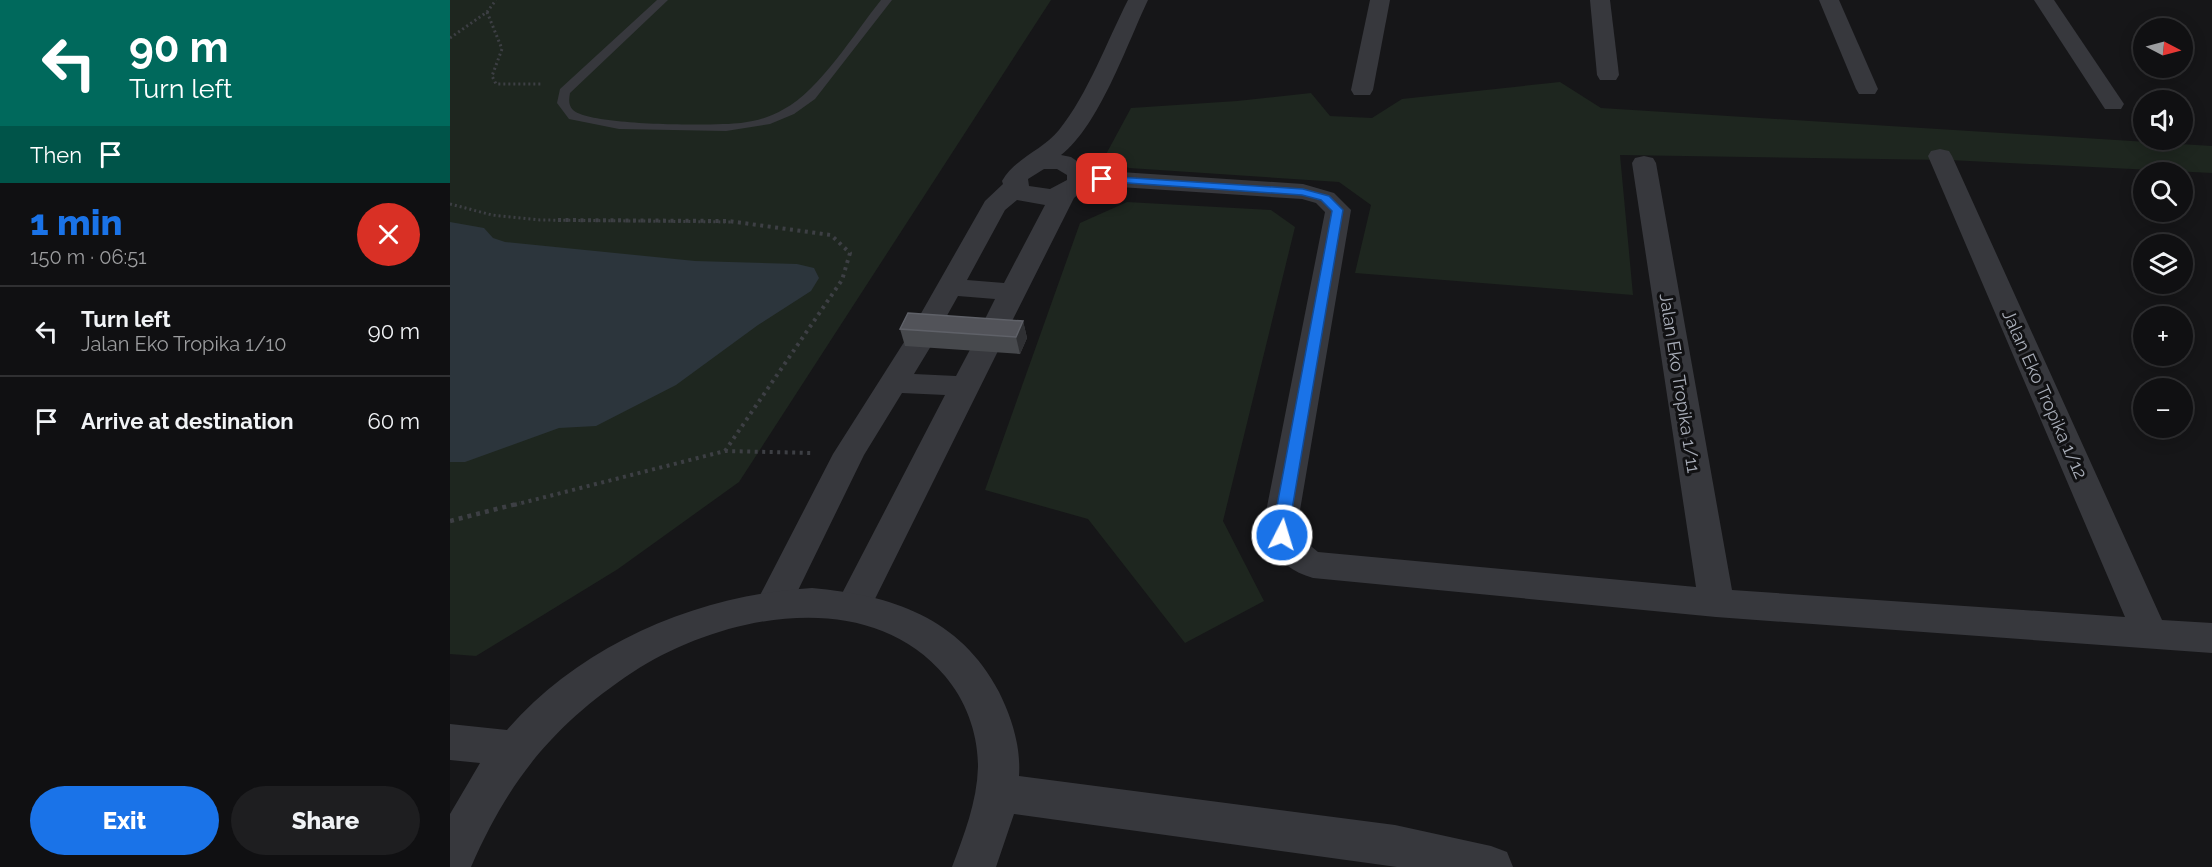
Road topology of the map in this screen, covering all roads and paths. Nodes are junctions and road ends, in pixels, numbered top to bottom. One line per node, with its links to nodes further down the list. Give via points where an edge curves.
1 (496, 0): 9 (path)
2 (663, 0): 12 (lane)
3 (887, 0): 12 (lane, via 811,96 788,113 761,123 713,128 585,120 564,109 562,101)
4 (1138, 0): 16 (street)
5 (1380, 0): 14 (street)
6 (1600, 0): 11 (street)
7 (1829, 0): 13 (street)
8 (2044, 0): 15 (street)
9 (487, 12): 10 (path); 12 (path, via 502,49 492,76 496,84)
10 (450, 38)
11 (1608, 75)
12 (572, 83)
13 (1867, 89)
14 (1362, 90)
15 (2113, 104)
16 (1080, 119): 19 (street, via 1061,143); 20 (street)
17 (1940, 156): 33 (street, Jalan Eko Tropika 1/12)
18 (1644, 163): 30 (street, Jalan Eko Tropika 1/11)
19 (1031, 165): 20 (street, via 1062,162); 21 (street, via 1017,175)
20 (1073, 180): 21 (street, via 1034,197); 24 (street); 30 (street, via 1303,192 1333,204 1338,218 1281,522 1287,547 1298,558 1313,565 1353,570)
21 (1015, 187): 23 (street, via 994,206)
22 (450, 204): 27 (path, via 492,215 540,220 728,221 831,235 850,254 842,280)
23 (949, 287): 24 (street); 25 (street)
24 (1013, 292): 26 (street)
25 (894, 383): 26 (street); 28 (street)
26 (965, 386): 32 (street)
27 (725, 451): 28 (path); 29 (path)
28 (849, 454): 31 (street)
29 (450, 521)
30 (1716, 603): 33 (street)
31 (774, 604): 32 (street); 36 (street, via 687,628 613,665 545,717)
32 (853, 607): 37 (street, via 910,624 938,641 961,663 979,689 992,720 998,754)
33 (2150, 633): 34 (street)
34 (2212, 638)
35 (450, 742): 36 (street)
36 (515, 749): 38 (street, via 483,792)
37 (997, 792): 39 (street, via 988,833); 40 (street, via 1395,846)
38 (453, 848)
39 (974, 867)
40 (1491, 867)

